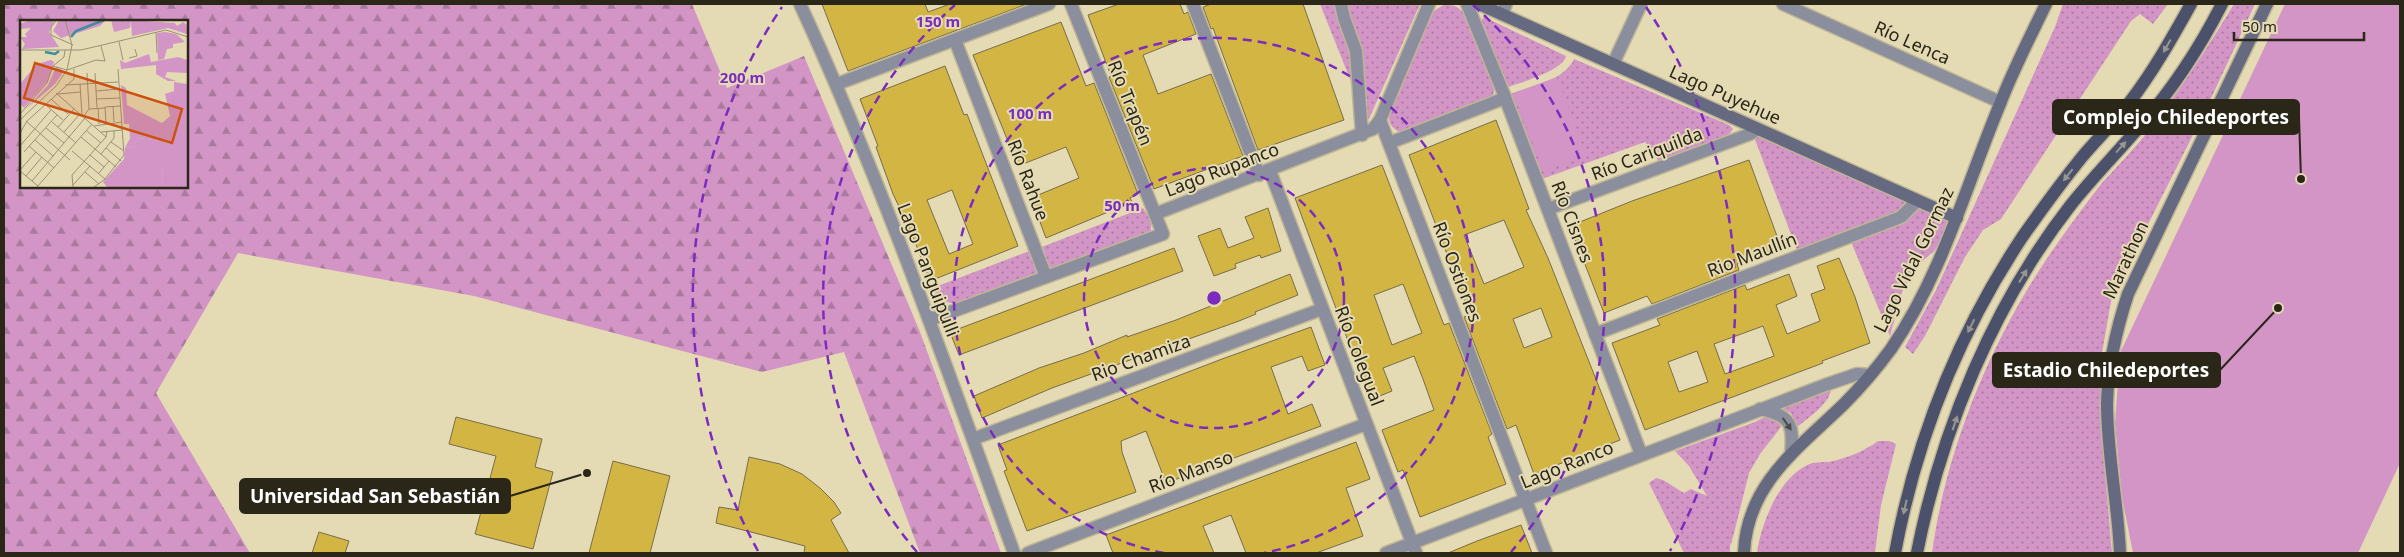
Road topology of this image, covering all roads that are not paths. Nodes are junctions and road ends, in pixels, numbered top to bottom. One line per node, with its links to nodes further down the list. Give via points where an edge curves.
1 (800, 4): 18 (street, Lago Panguipulli)
2 (1049, 4): 16 (street)
3 (1072, 4): 28 (street, Río Trapén)
4 (1193, 4): 25 (street, Río Colegual)
5 (1341, 4): 23 (street, via 1356,51)
6 (1429, 4): 21 (street)
7 (1467, 4): 19 (street, Río Cisnes)
8 (1479, 4): 15 (street, Lago Puyehue)
9 (1641, 4): 17 (street)
10 (1783, 4): 20 (street, Río Lenca)
11 (2046, 4): 20 (street, Lago Vidal Gormaz)
12 (2191, 4): 47 (main road, one-way to 47, via 2130,103 2053,195 1994,283 1932,413)
13 (2222, 4): 48 (main road, one-way to 13, via 1938,468 1964,396 2017,287 2070,206 2141,125 2179,75)
14 (2267, 4): 49 (street, Marathon, via 2128,294 2120,317 2110,363 2107,404)
15 (1504, 9): 17 (street, Lago Puyehue)
16 (955, 40): 18 (street); 30 (street, Río Rahue)
17 (1613, 64): 22 (street, Lago Puyehue)
18 (837, 84): 32 (street, Lago Panguipulli)
19 (1505, 98): 24 (street); 27 (street, Río Cisnes)
20 (2000, 102): 29 (street, Lago Vidal Gormaz)
21 (1380, 120): 23 (street, Lago Rupanco); 24 (street, Río Ostiones)
22 (1757, 129): 26 (street, Lago Puyehue); 27 (street, Río Cariquilda)
23 (1362, 135): 25 (street, Lago Rupanco)
24 (1389, 143): 40 (street, Río Ostiones)
25 (1264, 173): 28 (street, Lago Rupanco); 31 (street, Río Colegual)
26 (1917, 201): 29 (street, Lago Puyehue); 33 (street, Rio Maullín, via 1901,217)
27 (1548, 209): 33 (street, Río Cisnes)
28 (1155, 214): 30 (street, Lago Rupanco, via 1163,234)
29 (1957, 218): 34 (street, Lago Vidal Gormaz, via 1915,308 1890,350)
30 (1046, 277): 32 (street, Lago Rupanco)
31 (1322, 309): 36 (street, Río Colegual); 37 (street, Rio Chamiza)
32 (929, 320): 37 (street, Lago Panguipulli)
33 (1595, 334): 38 (street, Río Cisnes)
34 (1870, 375): 35 (street, Lago Ranco, via 1850,376); 39 (street, Lago Vidal Gormaz, via 1846,403)
35 (1760, 409): 38 (street, Lago Ranco); 39 (street, one-way to 39, via 1777,413 1788,421 1793,435)
36 (1366, 424): 41 (street, Río Colegual); 43 (street, Río Manso)
37 (973, 439): 42 (street, Lago Panguipulli)
38 (1641, 454): 40 (street, Lago Ranco)
39 (1791, 454): 46 (street, Lago Vidal Gormaz, via 1762,491 1747,530)
40 (1526, 500): 41 (street, Lago Ranco); 45 (street, Río Ostiones)
41 (1414, 548): 44 (street, Lago Ranco)
42 (1014, 553)
43 (1028, 553)
44 (1386, 553)
45 (1546, 553)
46 (1744, 553)
47 (1895, 553)
48 (1917, 553)
49 (2120, 553)

